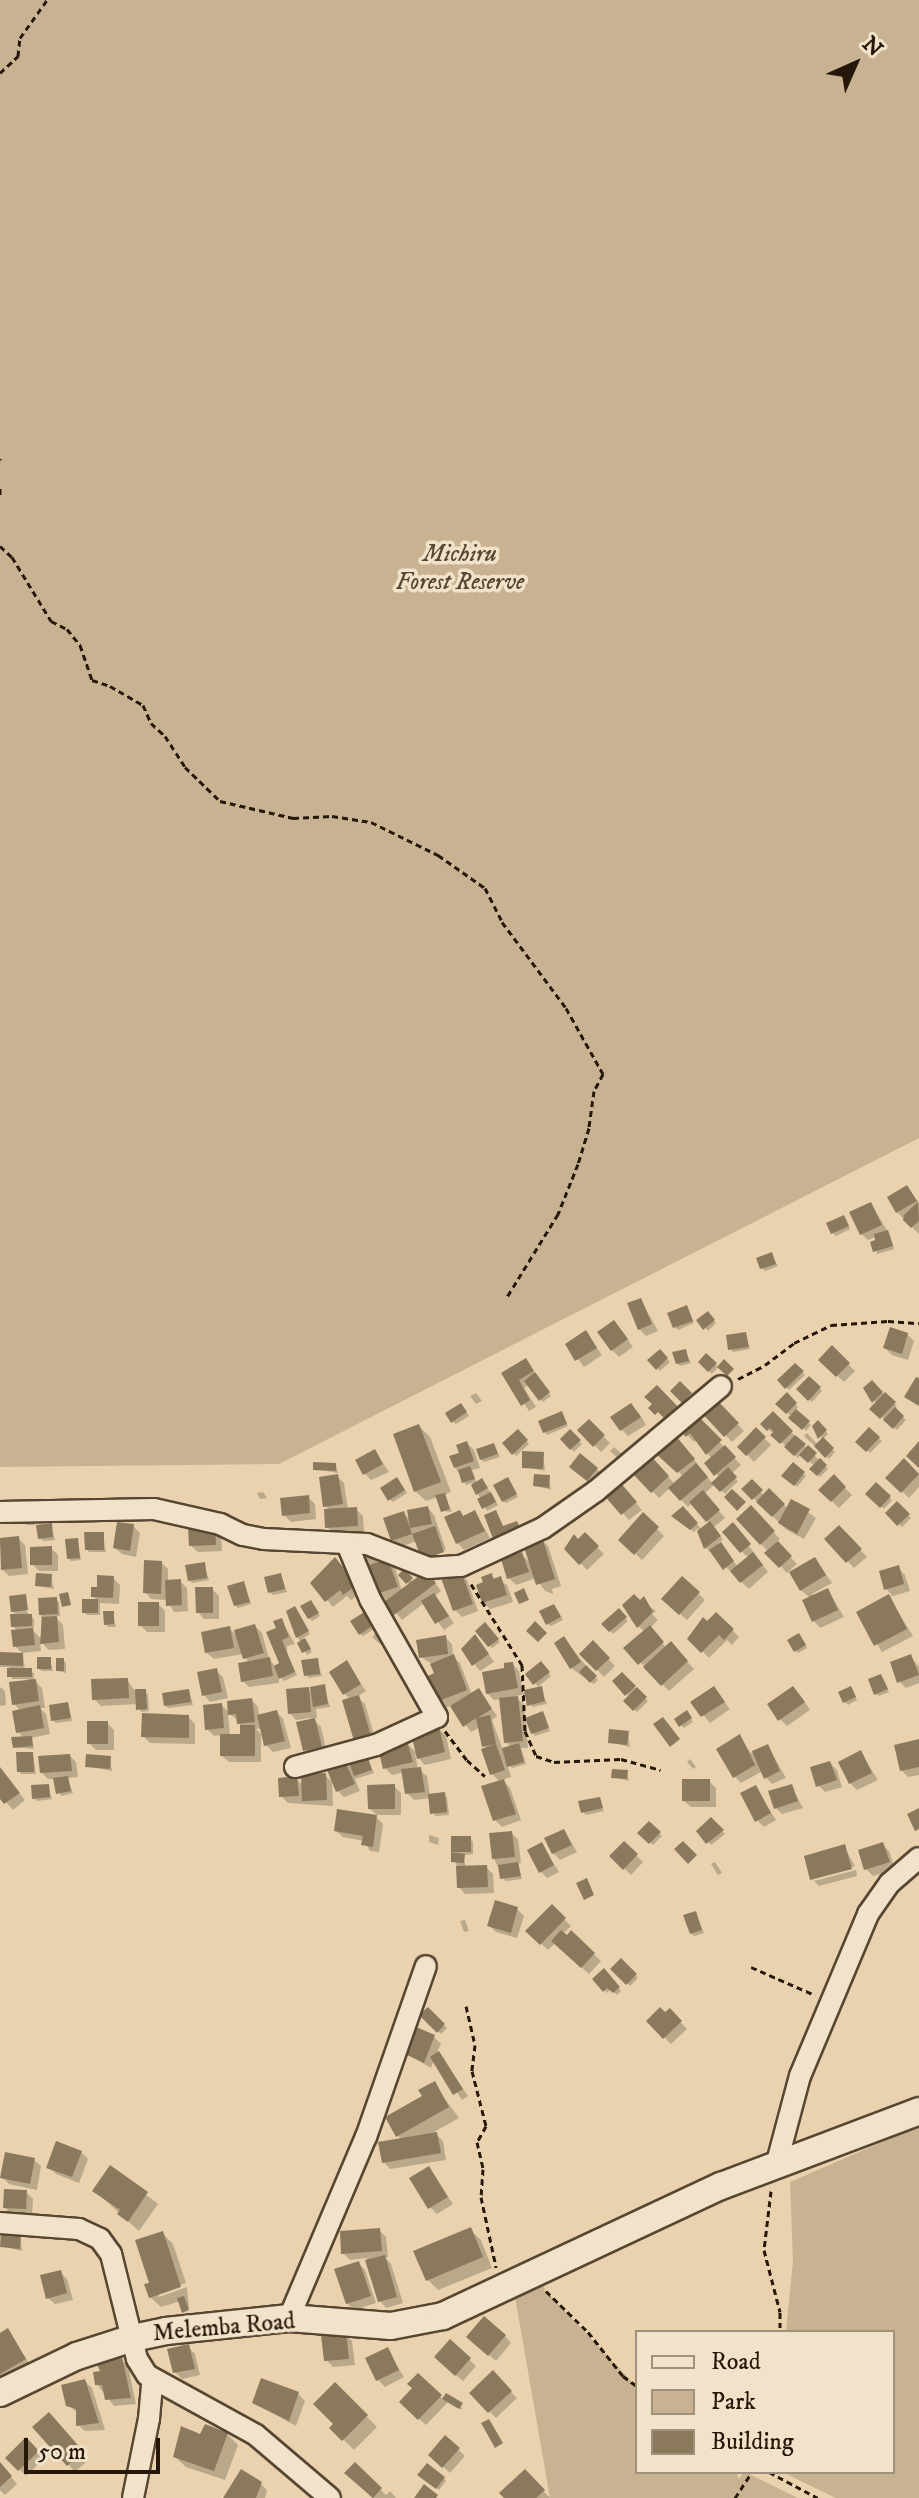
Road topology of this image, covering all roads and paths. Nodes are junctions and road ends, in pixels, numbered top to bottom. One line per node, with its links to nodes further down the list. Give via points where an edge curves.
1 (47, 0): 2 (path, via 20,38 18,56)
2 (0, 73)
3 (0, 488): 4 (path)
4 (0, 497)
5 (0, 546): 6 (path, via 51,621 67,629 80,645 92,680 143,705 185,767 220,801 293,818 371,822 438,855 485,888 502,922 566,1008 603,1074 558,1214)
6 (507, 1297)
7 (919, 1323): 8 (path, via 831,1325)
8 (721, 1386): 11 (street, via 596,1491 543,1528)
9 (0, 1512): 10 (street, via 154,1509 264,1539)
10 (347, 1544): 11 (street, via 374,1546 429,1568); 13 (street, via 370,1599 437,1717 366,1748)
11 (461, 1566): 14 (path, via 522,1665 525,1731 536,1756 554,1762 621,1759)
12 (442, 1726): 15 (path)
13 (295, 1767)
14 (661, 1770)
15 (485, 1776)
16 (919, 1858): 19 (street, via 880,1895)
17 (426, 1966): 26 (street, via 366,2137)
18 (751, 1967): 19 (path)
19 (829, 2001): 22 (street, via 793,2096)
20 (466, 2006): 25 (path, via 475,2045 472,2071 486,2126 477,2142 483,2169 481,2197)
21 (919, 2111): 22 (street, Melemba Road)
22 (776, 2166): 24 (street, Melemba Road, via 668,2210); 27 (path, via 764,2238)
23 (0, 2223): 28 (street, via 79,2229 100,2239 111,2254)
24 (539, 2273): 25 (street, Melemba Road); 30 (path, via 555,2303)
25 (501, 2291): 26 (street, Melemba Road, via 411,2324)
26 (289, 2318): 28 (street, Melemba Road)
27 (780, 2330)
28 (133, 2338): 29 (street, via 137,2359); 31 (street, Melemba Road, via 77,2356)
29 (152, 2381): 34 (street); 35 (street, via 256,2435)
30 (635, 2384)
31 (0, 2393)
32 (751, 2474): 36 (path)
33 (773, 2474): 37 (path)
34 (133, 2498)
35 (330, 2498)
36 (735, 2498)
37 (818, 2498)

